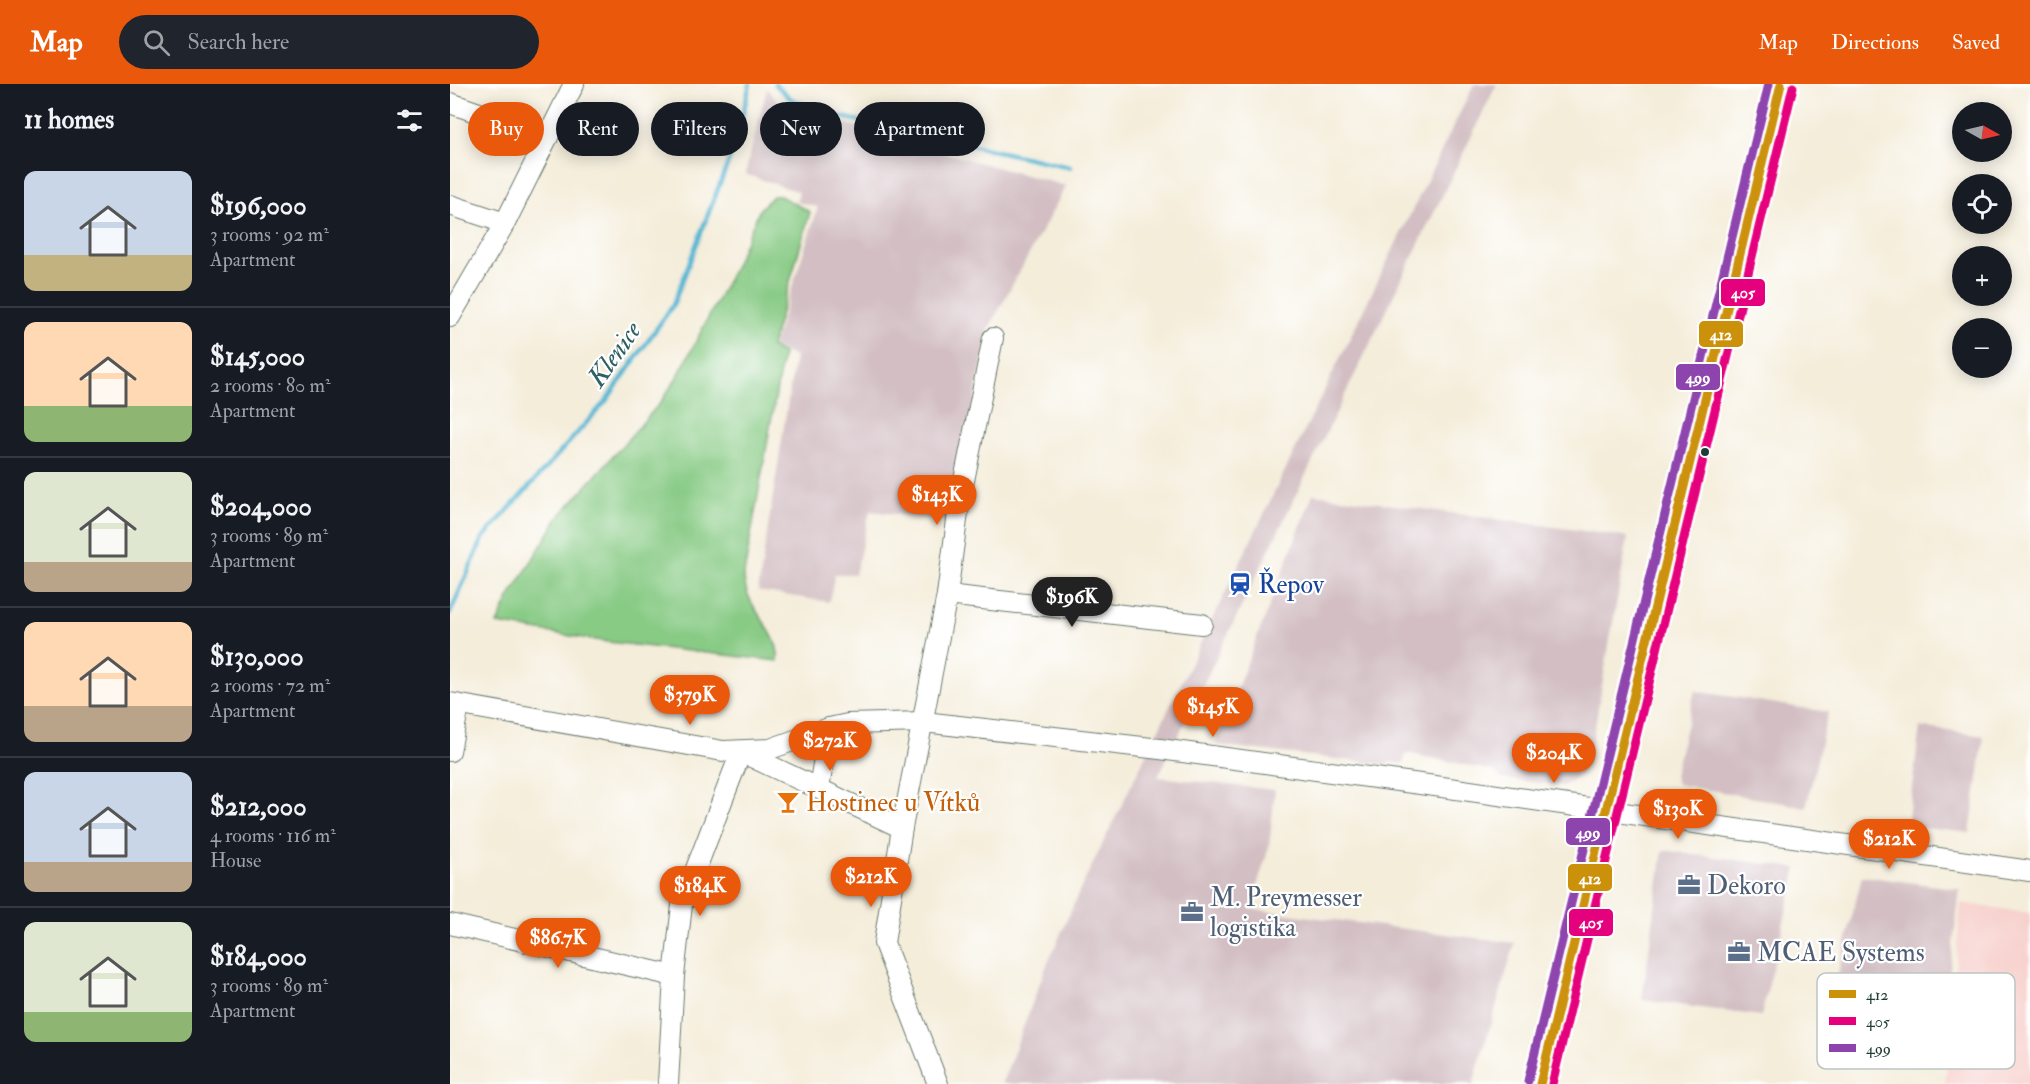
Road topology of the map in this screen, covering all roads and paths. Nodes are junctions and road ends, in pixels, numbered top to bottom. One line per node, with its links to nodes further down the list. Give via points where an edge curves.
1 (574, 84): 4 (street)
2 (1781, 84): 17 (main road)
3 (450, 103): 4 (street)
4 (548, 137): 6 (street)
5 (450, 205): 6 (street)
6 (506, 223): 7 (street)
7 (450, 316)
8 (993, 338): 9 (street, via 959,505)
9 (947, 595): 10 (street); 12 (street)
10 (1202, 624)
11 (454, 704): 14 (street); 15 (street)
12 (924, 722): 13 (street, via 874,722); 17 (street, via 1160,749); 18 (street)
13 (829, 728): 15 (street, via 770,749); 16 (street)
14 (450, 751)
15 (741, 752): 16 (street); 21 (street, via 682,905)
16 (819, 788): 18 (street)
17 (1607, 811): 19 (street); 24 (main road)
18 (903, 828): 23 (street, via 884,943)
19 (2030, 871)
20 (450, 924): 21 (street)
21 (674, 976): 22 (street)
22 (668, 1084)
23 (938, 1084)
24 (1540, 1084)

